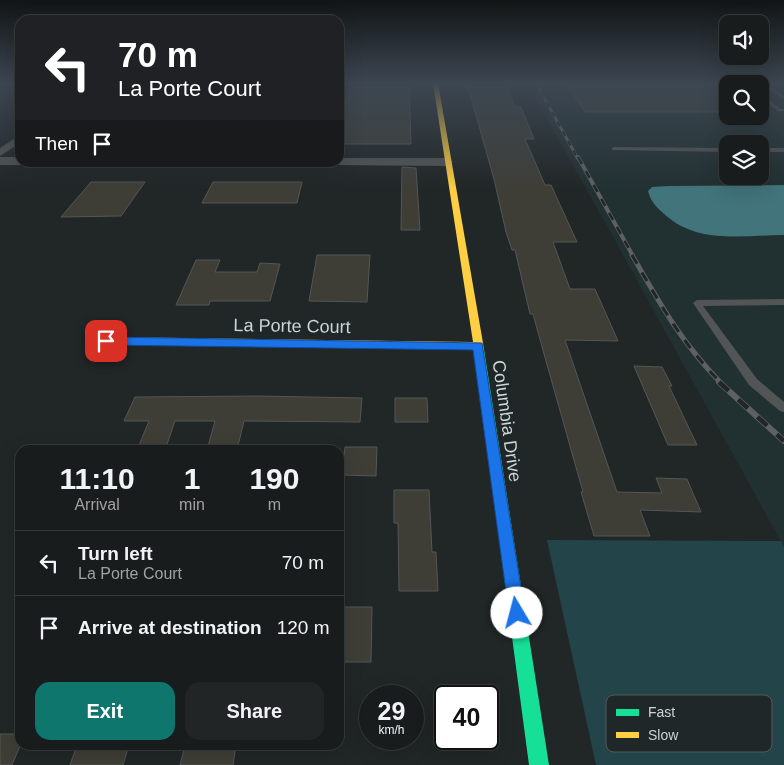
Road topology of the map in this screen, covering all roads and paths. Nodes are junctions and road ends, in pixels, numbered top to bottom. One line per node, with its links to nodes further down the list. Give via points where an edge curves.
1 (440, 119): 11 (street, Columbia Drive)
2 (15, 142): 7 (street)
3 (614, 149): 4 (lane)
4 (719, 150)
5 (769, 150): 6 (lane)
6 (784, 150)
7 (0, 154)
8 (0, 161): 9 (street)
9 (15, 161)
10 (344, 162): 11 (street)
11 (447, 162): 14 (street, Columbia Drive)
12 (784, 302): 15 (lane, via 697,303 753,382)
13 (106, 341): 14 (street, La Porte Court)
14 (478, 346): 16 (street, Columbia Drive)
15 (784, 408)
16 (540, 765)

